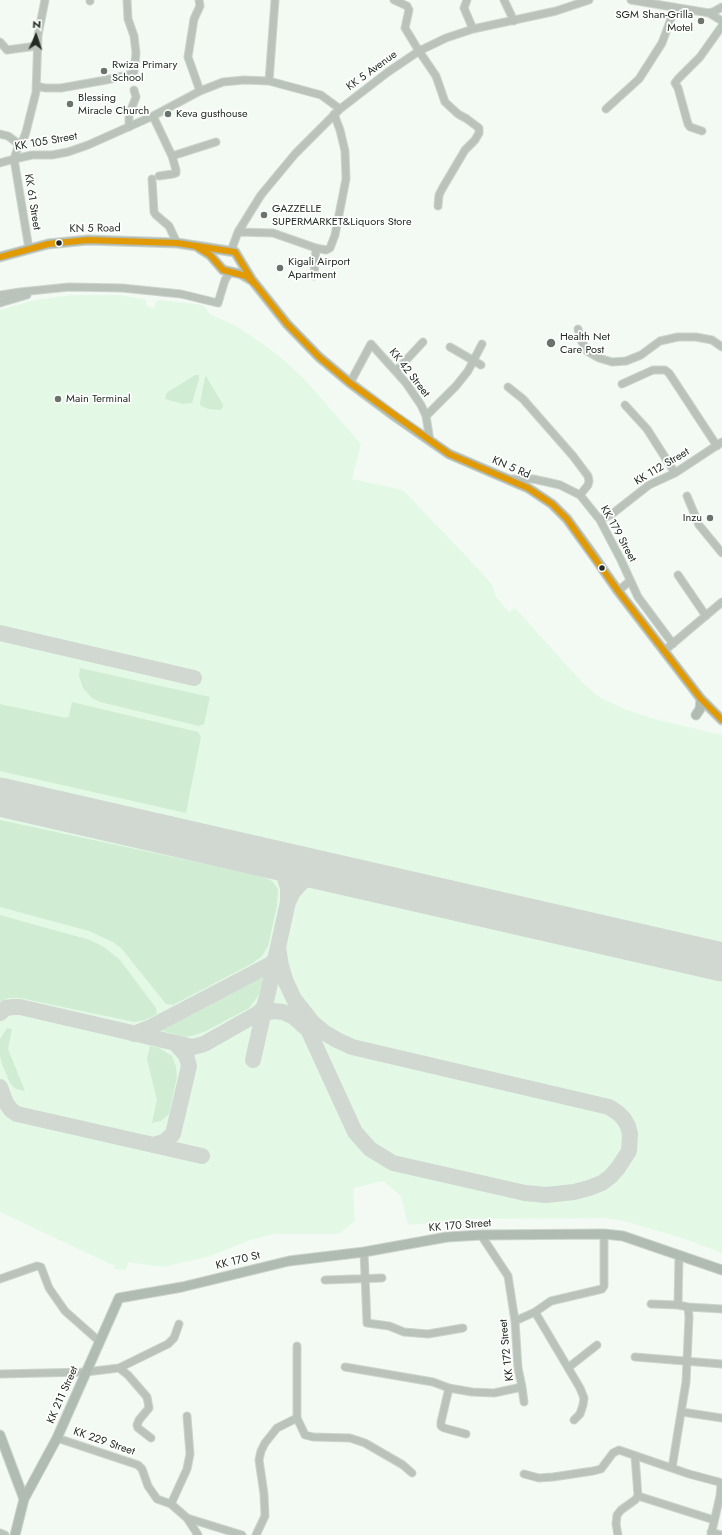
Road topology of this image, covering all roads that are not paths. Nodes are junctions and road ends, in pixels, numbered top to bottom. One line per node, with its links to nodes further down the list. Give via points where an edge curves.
1 (46, 0): 19 (street)
2 (127, 0): 22 (street, via 128,19 136,53 132,74 61,88)
3 (199, 0): 24 (street, via 200,6 194,19 188,57)
4 (274, 0): 21 (street)
5 (394, 0): 20 (street, via 409,10 405,28)
6 (467, 0): 17 (street, via 464,8)
7 (504, 0): 14 (street)
8 (589, 0): 14 (street, KK 5 Avenue)
9 (635, 0): 10 (street)
10 (658, 2): 12 (street)
11 (722, 6): 13 (street)
12 (675, 8): 13 (street); 26 (street, via 662,43 650,62 639,78)
13 (709, 12): 15 (street)
14 (514, 21): 17 (street, KK 5 Avenue)
15 (722, 21)
16 (722, 26): 30 (street, via 700,57 675,83 688,124)
17 (473, 29): 20 (street, KK 5 Avenue)
18 (0, 42): 19 (street, via 7,50)
19 (37, 46): 22 (street)
20 (418, 51): 25 (street, KK 5 Avenue); 37 (street, via 436,76 445,102 480,131 465,150 439,194)
21 (269, 82): 24 (street, KK 105 Street, via 222,82); 25 (street, KK 105 Street, via 321,95)
22 (37, 86): 33 (street, via 26,132)
23 (134, 90): 29 (street, via 136,97 129,115)
24 (200, 91): 28 (street, KK 105 Street)
25 (340, 109): 27 (street, KK 5 Avenue)
26 (606, 109)
27 (334, 114): 38 (street, KK 5 Avenue, via 295,154 261,195); 41 (street, via 346,159 346,179 335,235 329,250)
28 (153, 116): 29 (street, KK 105 Street); 34 (street)
29 (129, 127): 35 (street, KK 105 Street, via 78,149)
30 (702, 131)
31 (0, 134): 33 (street)
32 (216, 142): 34 (street)
33 (19, 144): 35 (street)
34 (172, 156): 39 (street, via 176,173 156,178 154,212 169,226)
35 (14, 159): 36 (street, KK 105 Street); 42 (street, KK 61 Street)
36 (0, 163)
37 (438, 206)
38 (238, 232): 41 (street, via 273,233); 43 (street, KK 5 Avenue)
39 (177, 243): 40 (main road, KN 5 Road); 42 (main road, KN 5 Road, via 88,240 48,244)
40 (192, 245): 43 (main road); 46 (main road, KN 5 Rd, via 210,255)
41 (316, 248): 48 (street)
42 (29, 249): 44 (main road, KN 5 Road)
43 (230, 251): 45 (main road, KN 5 Rd, via 236,253); 46 (main road, via 219,257)
44 (0, 257)
45 (239, 258): 47 (main road, via 239,265); 49 (main road, KN 5 Rd)
46 (219, 265): 47 (main road, KN 5 Rd, via 223,270)
47 (231, 271): 49 (main road, KN 5 Rd); 50 (street, via 225,280 218,303 181,294 122,288 76,287)
48 (314, 276)
49 (252, 280): 61 (main road, KN 5 Rd, via 287,324 319,357)
50 (47, 290): 51 (street); 52 (street)
51 (0, 295)
52 (0, 303)
53 (578, 329): 57 (street, via 587,350 612,362 626,361 660,341 678,337 712,340)
54 (423, 342): 60 (street)
55 (482, 344): 58 (street)
56 (450, 347): 58 (street)
57 (722, 347)
58 (473, 360): 59 (street); 65 (street, via 456,386)
59 (481, 365)
60 (396, 371): 61 (street, KK 42 Street, via 371,344); 65 (street, KK 42 Street, via 412,391)
61 (350, 383): 66 (main road, KN 5 Rd)
62 (622, 384): 67 (street, KK 112 Street, via 653,370 665,370 673,377 687,402)
63 (508, 387): 70 (street, via 523,399 588,476 588,485)
64 (625, 405): 68 (street, via 647,429)
65 (426, 416): 66 (street, KK 42 Street)
66 (430, 441): 69 (main road, KN 5 Rd, via 464,462)
67 (719, 444): 68 (street, KK 112 Street)
68 (675, 473): 72 (street, KK 112 Street, via 649,485 612,514)
69 (508, 479): 70 (street, via 533,479 560,485); 76 (main road, KN 5 Rd, via 528,488 552,504 571,525)
70 (580, 494): 72 (street, KK 179 Street)
71 (687, 496): 73 (street, via 699,525)
72 (600, 520): 75 (street, KK 179 Street)
73 (722, 553)
74 (678, 575): 78 (street)
75 (630, 581): 76 (street); 79 (street, KK 179 Street, via 638,597)
76 (618, 591): 80 (main road, KN 5 Rd)
77 (722, 602): 78 (street)
78 (706, 616): 79 (street)
79 (673, 644): 80 (street)
80 (664, 651): 81 (main road, KN 5 Rd)
81 (701, 699): 82 (main road, via 700,709); 83 (main road, KN 5 Rd)
82 (696, 715)
83 (722, 720)
84 (604, 1234): 85 (main road, KK 170 Street); 87 (main road, KK 170 Street, via 623,1236); 98 (street, via 602,1289 559,1298)
85 (481, 1235): 86 (main road, KK 170 Street, via 447,1237); 99 (street, KK 172 Street, via 508,1276)
86 (364, 1252): 91 (street); 93 (main road, KK 170 St, via 289,1261 182,1287)
87 (679, 1256): 88 (main road, KK 170 Street); 95 (street)
88 (722, 1270)
89 (382, 1278): 91 (street)
90 (0, 1279): 102 (street, via 37,1266 41,1267 50,1288 65,1311)
91 (366, 1279): 92 (street); 101 (street, via 366,1320 369,1324 389,1326 404,1332 428,1334)
92 (325, 1280)
93 (119, 1298): 102 (main road, KK 211 Street)
94 (651, 1304): 95 (street)
95 (678, 1305): 96 (street)
96 (688, 1307): 97 (street); 106 (street)
97 (722, 1309)
98 (535, 1312): 99 (street); 109 (street)
99 (515, 1321): 113 (street, KK 172 Street)
100 (179, 1324): 110 (street, via 174,1338 168,1344)
101 (463, 1328)
102 (100, 1342): 111 (main road, KK 211 Street)
103 (597, 1345): 109 (street)
104 (297, 1346): 118 (street)
105 (635, 1357): 106 (street)
106 (687, 1362): 107 (street); 116 (street)
107 (722, 1364)
108 (345, 1367): 114 (street, KK 172 Street, via 428,1381)
109 (569, 1367): 120 (street, via 584,1398 580,1414)
110 (118, 1368): 111 (street); 124 (street, via 128,1375 147,1397 149,1408 137,1424 138,1428)
111 (86, 1372): 112 (street); 123 (main road, KK 211 Street)
112 (0, 1374)
113 (522, 1387): 114 (street, KK 172 Street, via 494,1393); 115 (street)
114 (449, 1388): 121 (street, via 441,1426)
115 (524, 1402)
116 (682, 1412): 119 (street); 126 (street)
117 (187, 1416): 132 (street, via 190,1440 188,1462)
118 (297, 1418): 127 (street, via 305,1435 350,1438 365,1443); 141 (street, via 277,1428 261,1451 259,1460 264,1516)
119 (722, 1418)
120 (574, 1420)
121 (466, 1434)
122 (0, 1435): 131 (main road)
123 (57, 1438): 131 (main road, KK 211 Street); 132 (street, KK 229 Street, via 138,1466 157,1499)
124 (151, 1438)
125 (635, 1456): 126 (street); 128 (street, via 619,1450 608,1458 600,1469 539,1478); 129 (street)
126 (672, 1468): 130 (street, via 719,1482)
127 (412, 1473)
128 (524, 1474)
129 (638, 1496): 134 (street); 142 (street, via 617,1515)
130 (721, 1496): 134 (street)
131 (24, 1499): 138 (main road, KK 211 Street)
132 (172, 1504): 133 (street, KK 229 Street)
133 (186, 1518): 139 (street, KK 229 Street); 140 (street)
134 (714, 1520): 136 (street)
135 (0, 1533): 137 (street)
136 (711, 1534): 143 (street)
137 (5, 1535)
138 (15, 1535)
139 (198, 1535)
140 (242, 1535)
141 (256, 1535)
142 (618, 1535)
143 (722, 1535)

